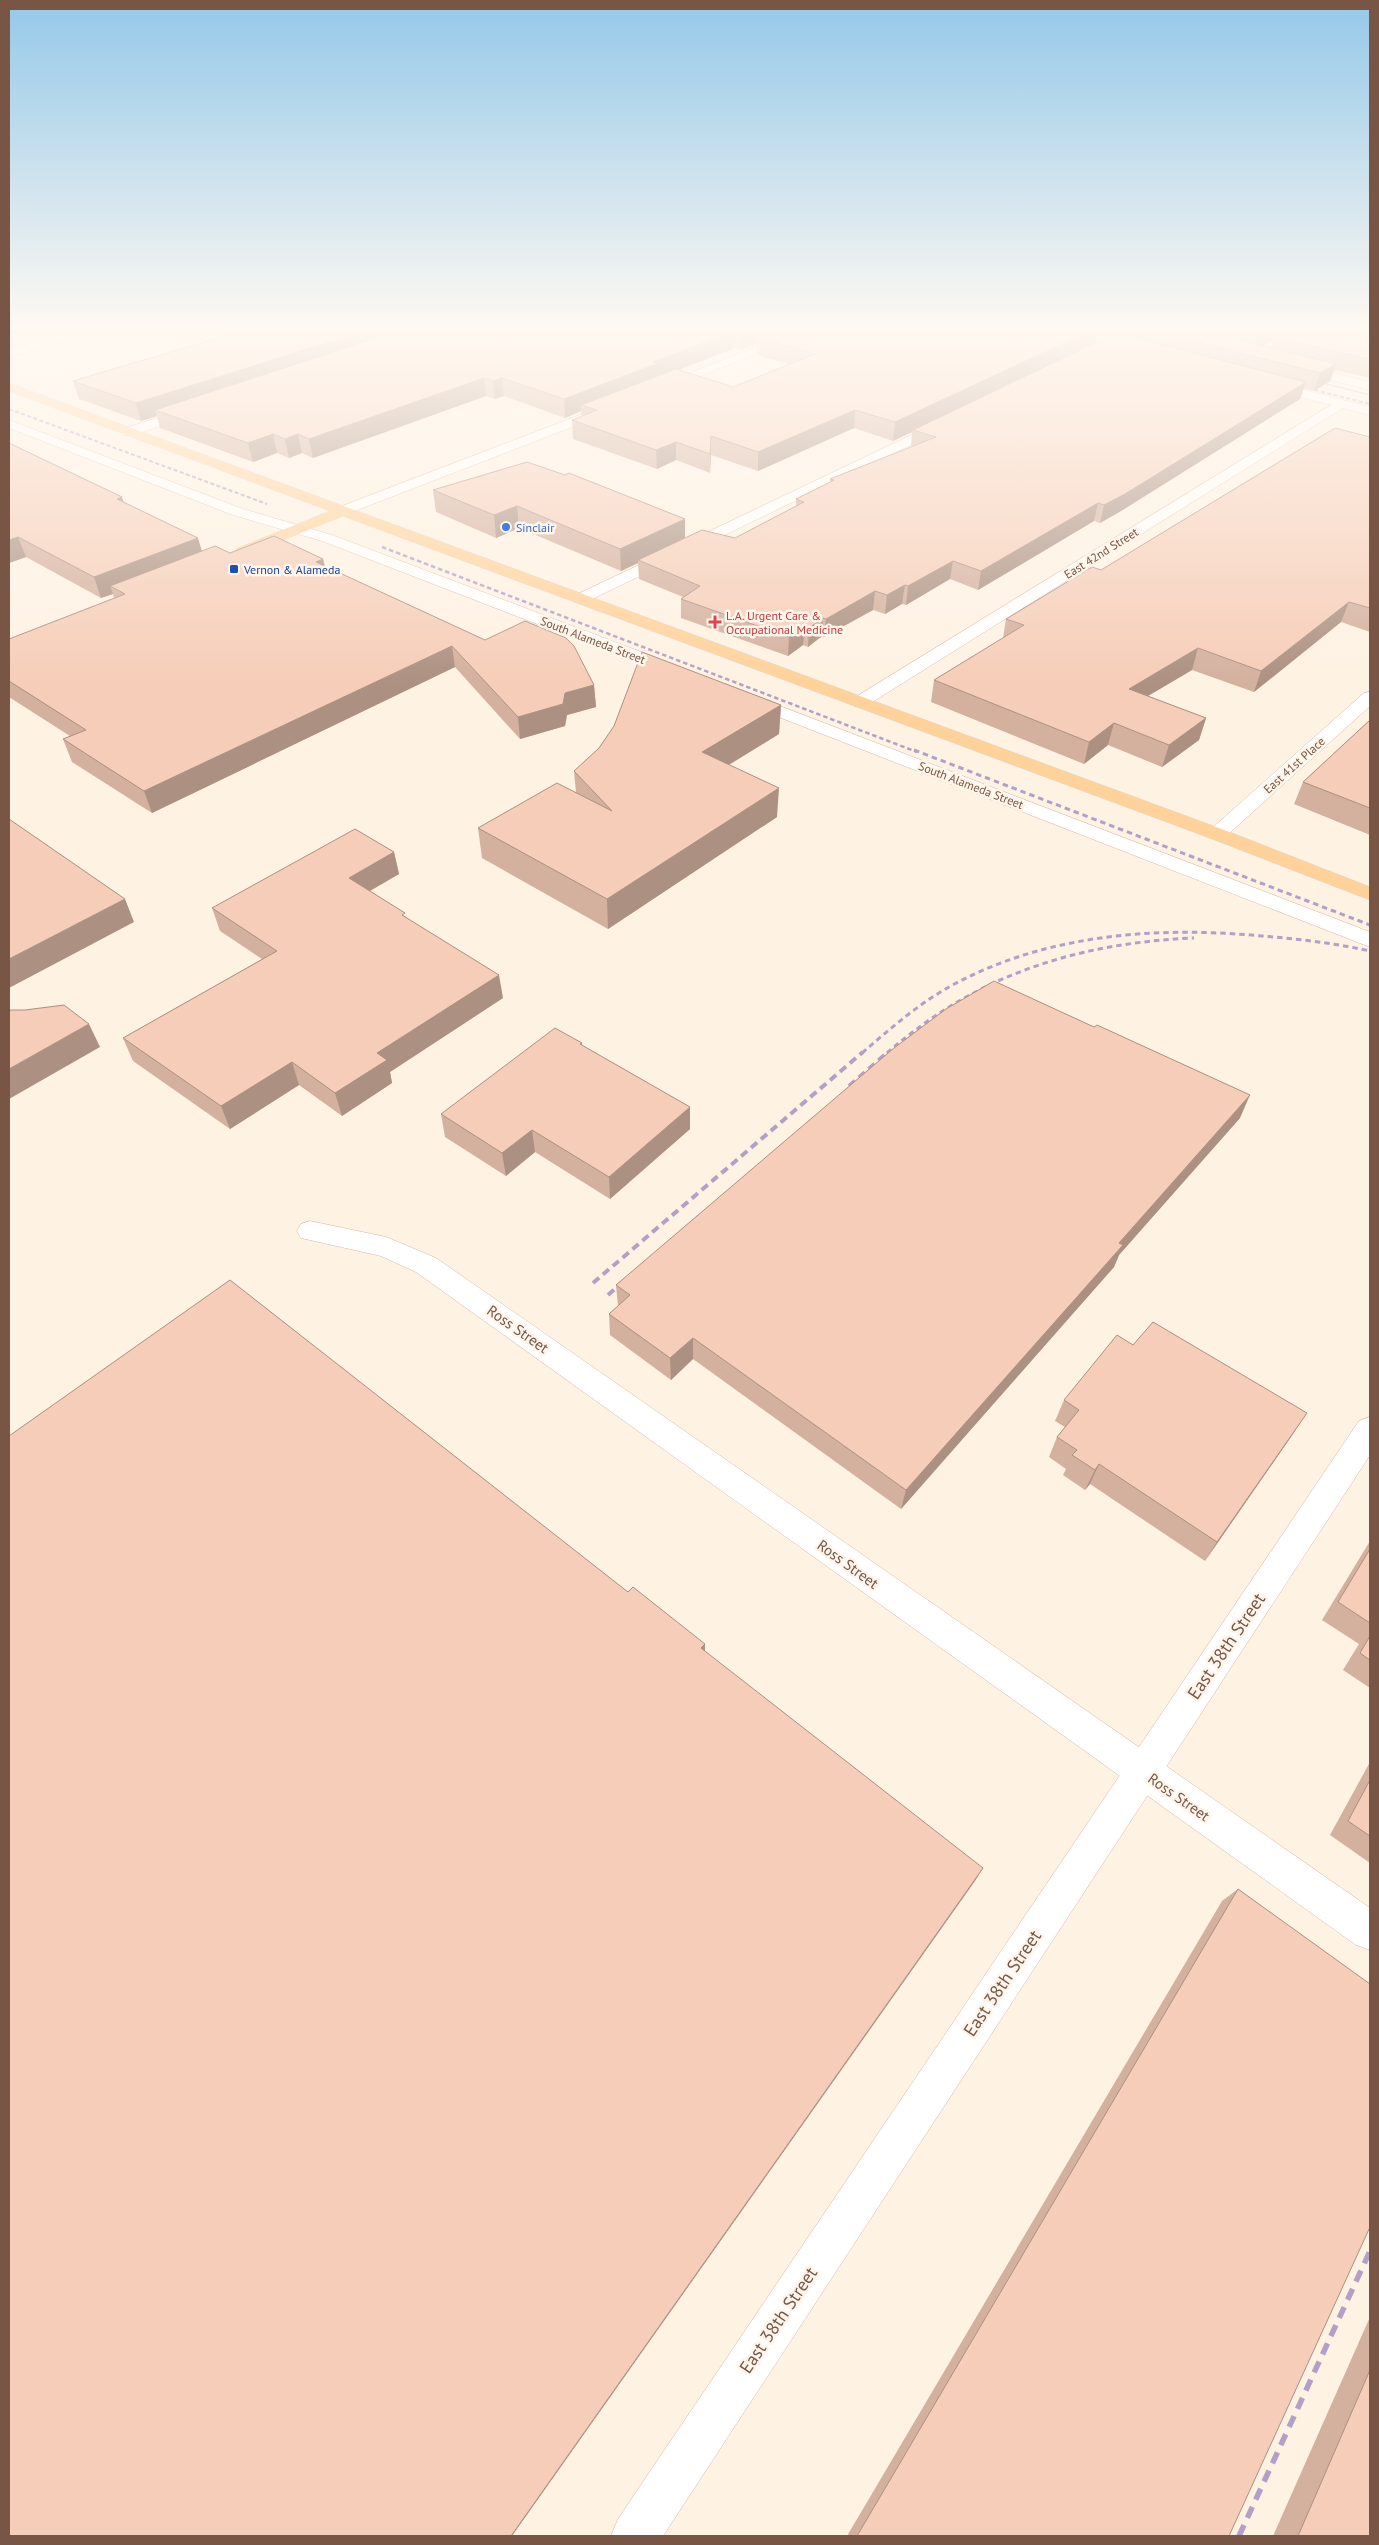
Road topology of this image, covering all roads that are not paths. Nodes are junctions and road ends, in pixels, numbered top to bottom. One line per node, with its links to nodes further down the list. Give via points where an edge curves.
1 (68, 447): 7 (street, South Alameda Street, via 236,511)
2 (168, 447): 6 (main road)
3 (507, 447): 6 (street)
4 (894, 447): 9 (street)
5 (1271, 447): 13 (street, East 42nd Street)
6 (342, 511): 7 (main road); 9 (main road)
7 (298, 529): 8 (main road); 10 (street, South Alameda Street)
8 (230, 556)
9 (580, 599): 13 (main road)
10 (695, 679)
11 (732, 693): 16 (street, South Alameda Street)
12 (1370, 697): 14 (street, East 41st Place)
13 (860, 702): 14 (main road)
14 (1217, 834): 15 (main road)
15 (1370, 894)
16 (1370, 940)
17 (310, 1231): 19 (street, Ross Street, via 386,1247 426,1265)
18 (1370, 1430): 19 (street, East 38th Street)
19 (1143, 1771): 20 (street, Ross Street); 21 (street, East 38th Street)
20 (1370, 1931)
21 (635, 2536)

